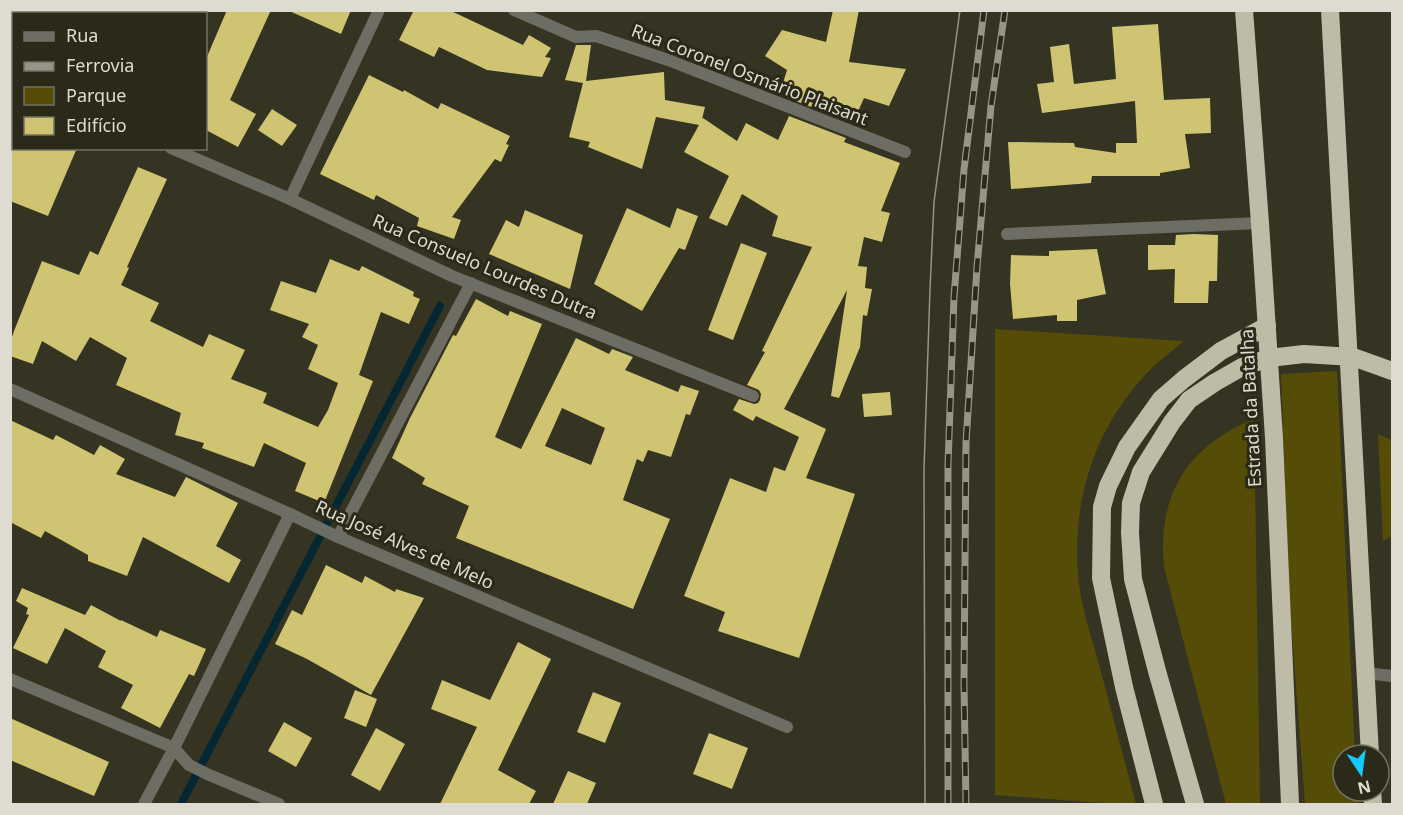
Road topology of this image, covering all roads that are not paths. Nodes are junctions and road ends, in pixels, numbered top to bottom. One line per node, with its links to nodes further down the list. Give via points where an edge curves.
1 (379, 10): 7 (street)
2 (514, 10): 6 (street, Rua Coronel Osmário Plaisant, via 576,37 596,36 668,60)
3 (1244, 10): 8 (highway, Estrada da Batalha)
4 (1330, 10): 17 (highway)
5 (176, 150): 7 (street, Rua Consuelo Lourdes Dutra)
6 (905, 152)
7 (290, 199): 10 (street, Rua Consuelo Lourdes Dutra)
8 (1260, 223): 9 (street); 11 (highway, Estrada da Batalha)
9 (1007, 234)
10 (471, 283): 14 (street, Rua Consuelo Lourdes Dutra); 16 (street)
11 (1267, 326): 25 (highway, via 1221,351 1161,399 1127,447 1102,507 1101,578); 27 (highway, Estrada da Batalha)
12 (1392, 371): 26 (highway, bridge, via 1353,357 1304,354 1269,358 1242,368 1189,400 1141,472 1131,502 1133,579)
13 (10, 389): 15 (street, Rua José Alves de Melo)
14 (753, 396)
15 (290, 514): 16 (street, Rua José Alves de Melo); 22 (street)
16 (334, 535): 20 (street, Rua José Alves de Melo)
17 (1365, 673): 18 (street); 21 (highway)
18 (1392, 676)
19 (10, 679): 22 (street)
20 (787, 727)
21 (1369, 743)
22 (174, 748): 23 (street); 24 (street, via 189,765)
23 (144, 804)
24 (279, 804)
25 (1154, 804)
26 (1195, 804)
27 (1290, 804)

